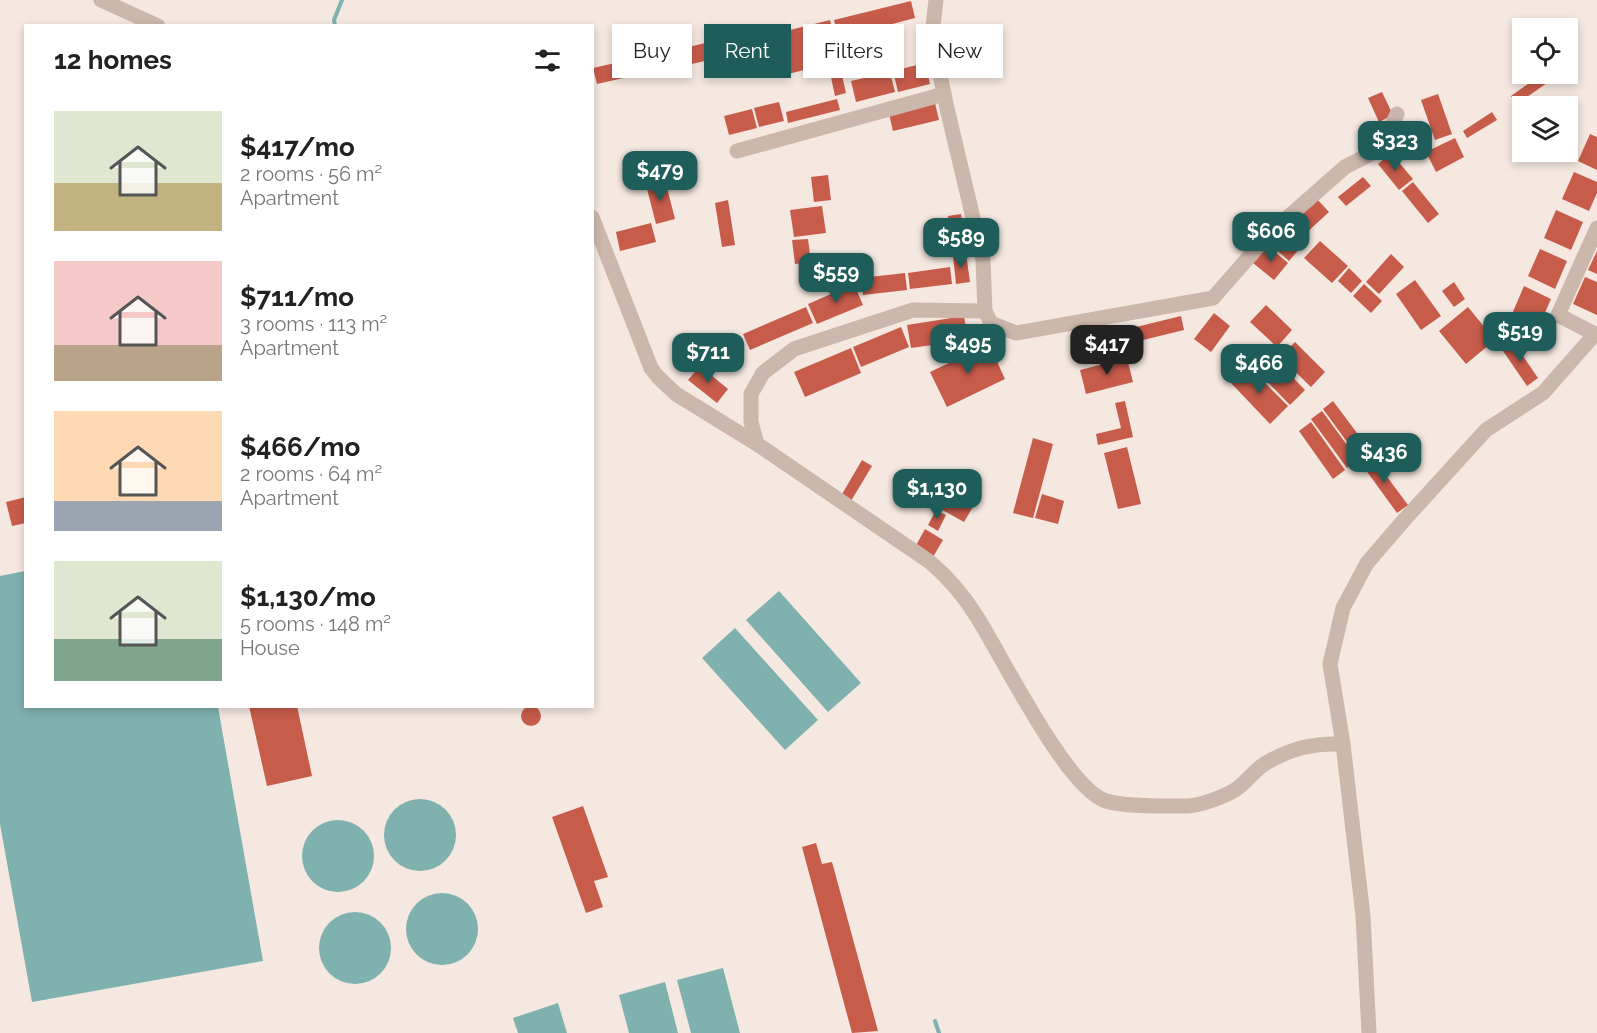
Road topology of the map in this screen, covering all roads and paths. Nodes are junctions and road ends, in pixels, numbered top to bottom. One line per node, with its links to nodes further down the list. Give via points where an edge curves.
1 (100, 0): 3 (street)
2 (936, 0): 4 (street, via 932,35)
3 (154, 24)
4 (944, 94): 6 (street); 9 (street, via 983,260)
5 (1397, 114): 9 (street, via 1382,148 1345,167 1272,232 1213,298 1016,333 991,323)
6 (737, 151)
7 (594, 222): 11 (street, via 651,368 676,393)
8 (1597, 228): 10 (street, via 1558,315)
9 (985, 311): 11 (street, via 913,310 794,349 763,373 751,394 751,422)
10 (1596, 335): 12 (street, via 1543,393 1486,430 1367,563 1343,608 1330,664)
11 (758, 444): 12 (street, via 946,575 1072,772 1106,801 1191,806 1235,790 1264,764 1302,746)
12 (1344, 744): 13 (street, via 1363,916)
13 (1369, 1033)

